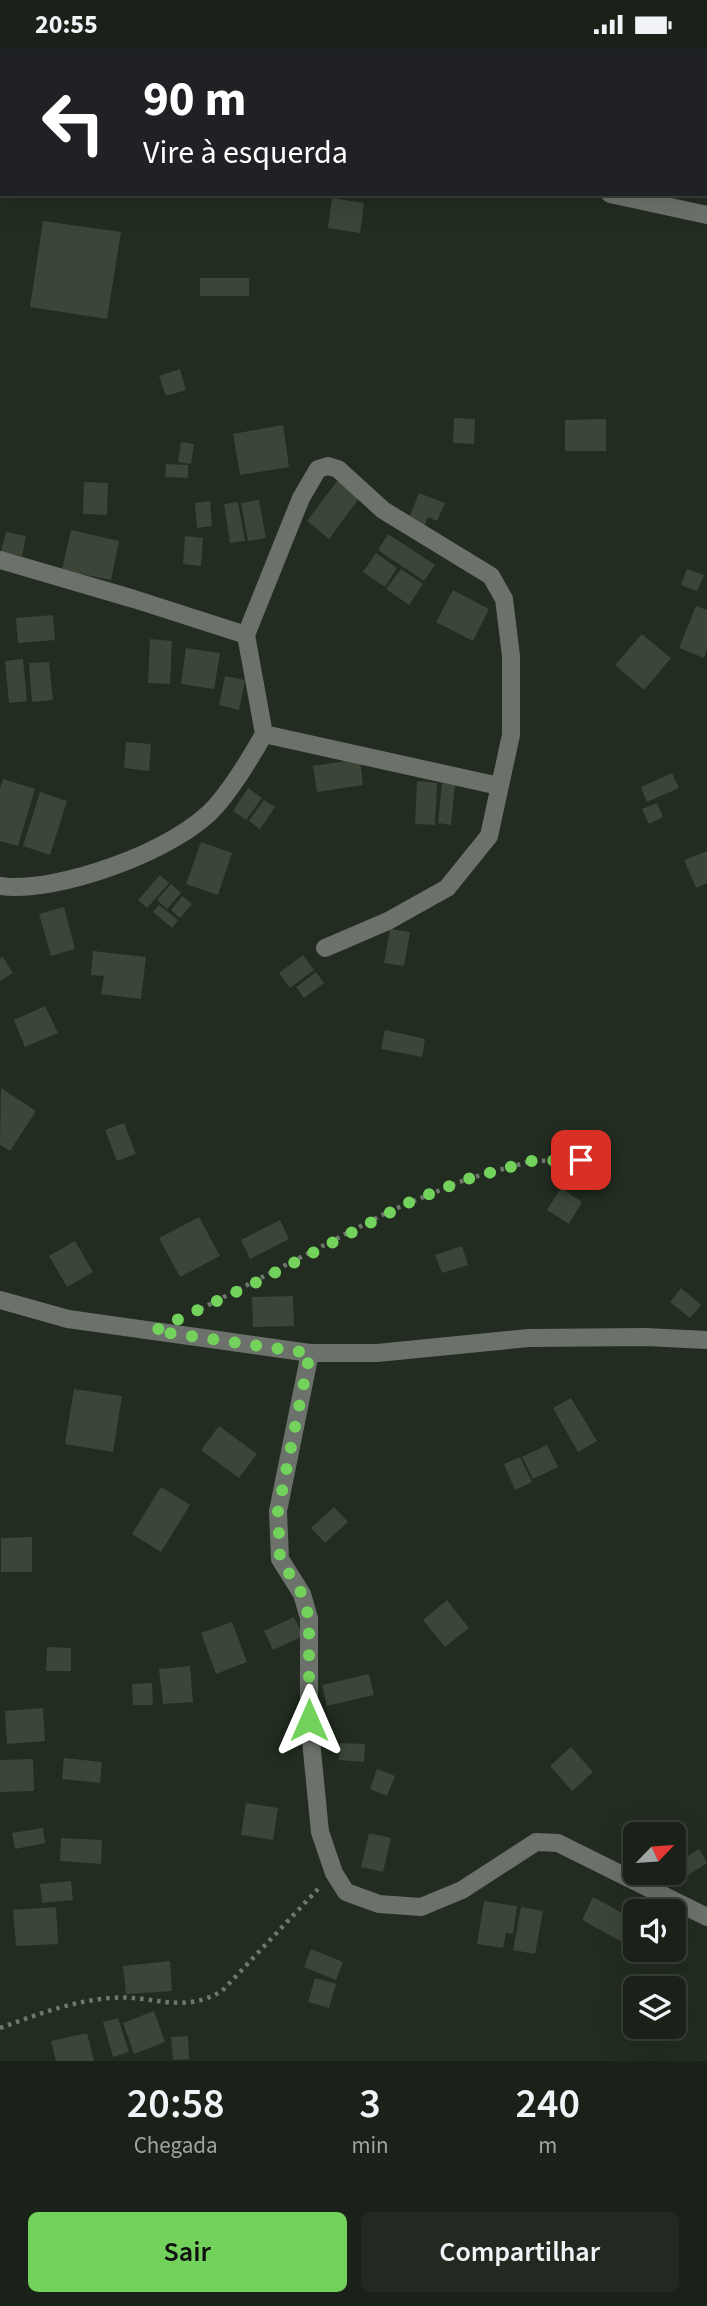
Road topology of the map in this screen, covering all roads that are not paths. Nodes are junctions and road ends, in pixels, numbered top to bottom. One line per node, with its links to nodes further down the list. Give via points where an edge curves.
1 (619, 196): 2 (street)
2 (707, 215)
3 (0, 560): 4 (street)
4 (246, 635): 5 (street); 6 (street, via 301,498 318,469 338,470 383,510 491,576 503,599 510,656 511,735)
5 (264, 734): 6 (street); 7 (street, via 214,808 155,850 89,874 24,889)
6 (499, 786): 8 (street, via 489,836 447,888 388,921)
7 (0, 886)
8 (325, 948)
9 (0, 1300): 11 (street, via 68,1319)
10 (707, 1340): 11 (street, via 529,1338 377,1353)
11 (310, 1353): 12 (street, via 278,1511 280,1559 302,1594 309,1618 309,1720 320,1832 346,1892 379,1904 421,1907 462,1890 536,1842 558,1843)
12 (707, 1917)

